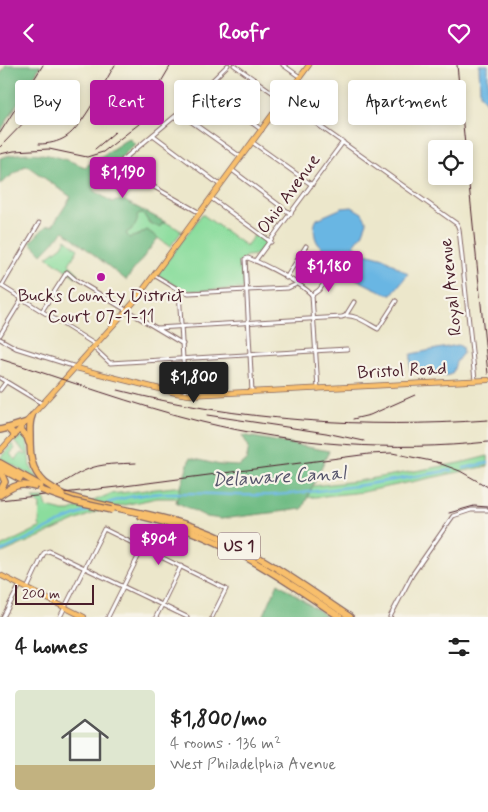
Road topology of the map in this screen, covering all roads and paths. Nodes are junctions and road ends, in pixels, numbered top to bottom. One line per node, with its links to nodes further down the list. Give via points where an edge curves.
1 (228, 65): 6 (street)
2 (234, 65): 8 (street)
3 (283, 65): 5 (street)
4 (309, 65): 5 (main road)
5 (300, 77): 7 (main road)
6 (213, 80)
7 (298, 80)
8 (270, 91)
9 (174, 117): 15 (street)
10 (270, 118): 14 (main road)
11 (196, 125): 18 (street)
12 (256, 125): 14 (street)
13 (319, 125): 17 (street)
14 (262, 129): 16 (main road)
15 (153, 135): 20 (street, via 118,164); 22 (street)
16 (252, 142): 18 (main road); 23 (street)
17 (343, 142): 23 (street, Ohio Avenue); 58 (street, Royal Avenue, via 455,221 459,229)
18 (241, 157): 19 (main road)
19 (232, 170): 22 (main road); 26 (street)
20 (132, 174): 21 (street, via 121,190); 25 (street)
21 (103, 180)
22 (220, 185): 24 (main road)
23 (312, 185): 26 (street, Ohio Avenue)
24 (211, 198): 25 (main road); 28 (street)
25 (200, 213): 31 (main road)
26 (291, 214): 28 (street, Ohio Avenue)
27 (39, 223): 35 (street)
28 (271, 242): 30 (street, Ohio Avenue)
29 (306, 246): 33 (street)
30 (256, 261): 33 (street); 36 (street, via 248,258 244,261)
31 (154, 275): 37 (street); 43 (main road)
32 (331, 275): 38 (street)
33 (286, 278): 34 (street)
34 (297, 284): 36 (street, via 288,288); 38 (street)
35 (1, 286): 39 (street)
36 (246, 290): 37 (street); 46 (street)
37 (179, 291): 47 (street)
38 (312, 295): 45 (street)
39 (22, 299): 42 (street); 49 (street)
40 (396, 301): 44 (street, via 377,329)
41 (354, 302): 44 (street)
42 (42, 311): 43 (street, via 67,273); 51 (street)
43 (127, 311): 48 (street); 51 (main road)
44 (346, 315): 45 (street)
45 (314, 318): 46 (street); 53 (street)
46 (248, 322): 47 (street); 54 (street)
47 (182, 326): 48 (street); 50 (street)
48 (157, 328): 50 (street)
49 (0, 337): 56 (street, via 16,347)
50 (183, 344): 55 (street)
51 (95, 347): 55 (street, via 110,363); 56 (main road)
52 (347, 349): 53 (street)
53 (316, 351): 54 (street); 61 (street)
54 (250, 355): 55 (street); 63 (street)
55 (183, 358): 64 (street)
56 (76, 368): 64 (main road, Bristol Road); 65 (main road)
57 (0, 378): 60 (street)
58 (475, 380): 59 (main road, Bristol Road); 61 (main road, Bristol Road)
59 (488, 380)
60 (6, 382): 62 (street); 65 (street)
61 (318, 389): 63 (main road, Bristol Road)
62 (0, 390)
63 (252, 392): 64 (main road, Bristol Road)
64 (185, 394)
65 (43, 405): 66 (main road)
66 (32, 416): 67 (main road); 71 (highway)
67 (27, 422): 68 (highway); 70 (main road)
68 (8, 428): 69 (highway); 70 (highway)
69 (0, 430)
70 (18, 432): 71 (highway, via 27,437); 72 (main road)
71 (29, 443): 75 (highway)
72 (0, 451)
73 (0, 463): 75 (highway, US 1)
74 (0, 469): 75 (highway, US 1); 76 (highway, via 5,482)
75 (41, 487): 76 (highway, via 17,485); 77 (highway, US 1, bridge); 77 (highway, US 1, bridge, via 75,502)
76 (0, 493)
77 (113, 508): 95 (highway, US 1, via 224,545 266,568); 96 (highway, US 1, via 172,520 218,536 260,558)
78 (488, 510): 97 (street, via 471,510 453,516 412,575)
79 (142, 547): 80 (street); 81 (street, via 104,529); 84 (street)
80 (182, 566): 86 (street); 94 (street, via 226,590)
81 (85, 568): 84 (street); 85 (street, via 46,552); 87 (street)
82 (0, 575): 83 (main road)
83 (20, 585): 85 (main road); 88 (street)
84 (124, 586): 86 (street); 91 (street)
85 (27, 589): 87 (main road)
86 (162, 605): 92 (street); 93 (street)
87 (65, 608): 89 (street); 90 (main road)
88 (3, 617)
89 (60, 617)
90 (84, 617)
91 (108, 617)
92 (156, 617)
93 (187, 617)
94 (212, 617)
95 (340, 617)
96 (350, 617)
97 (390, 617)

